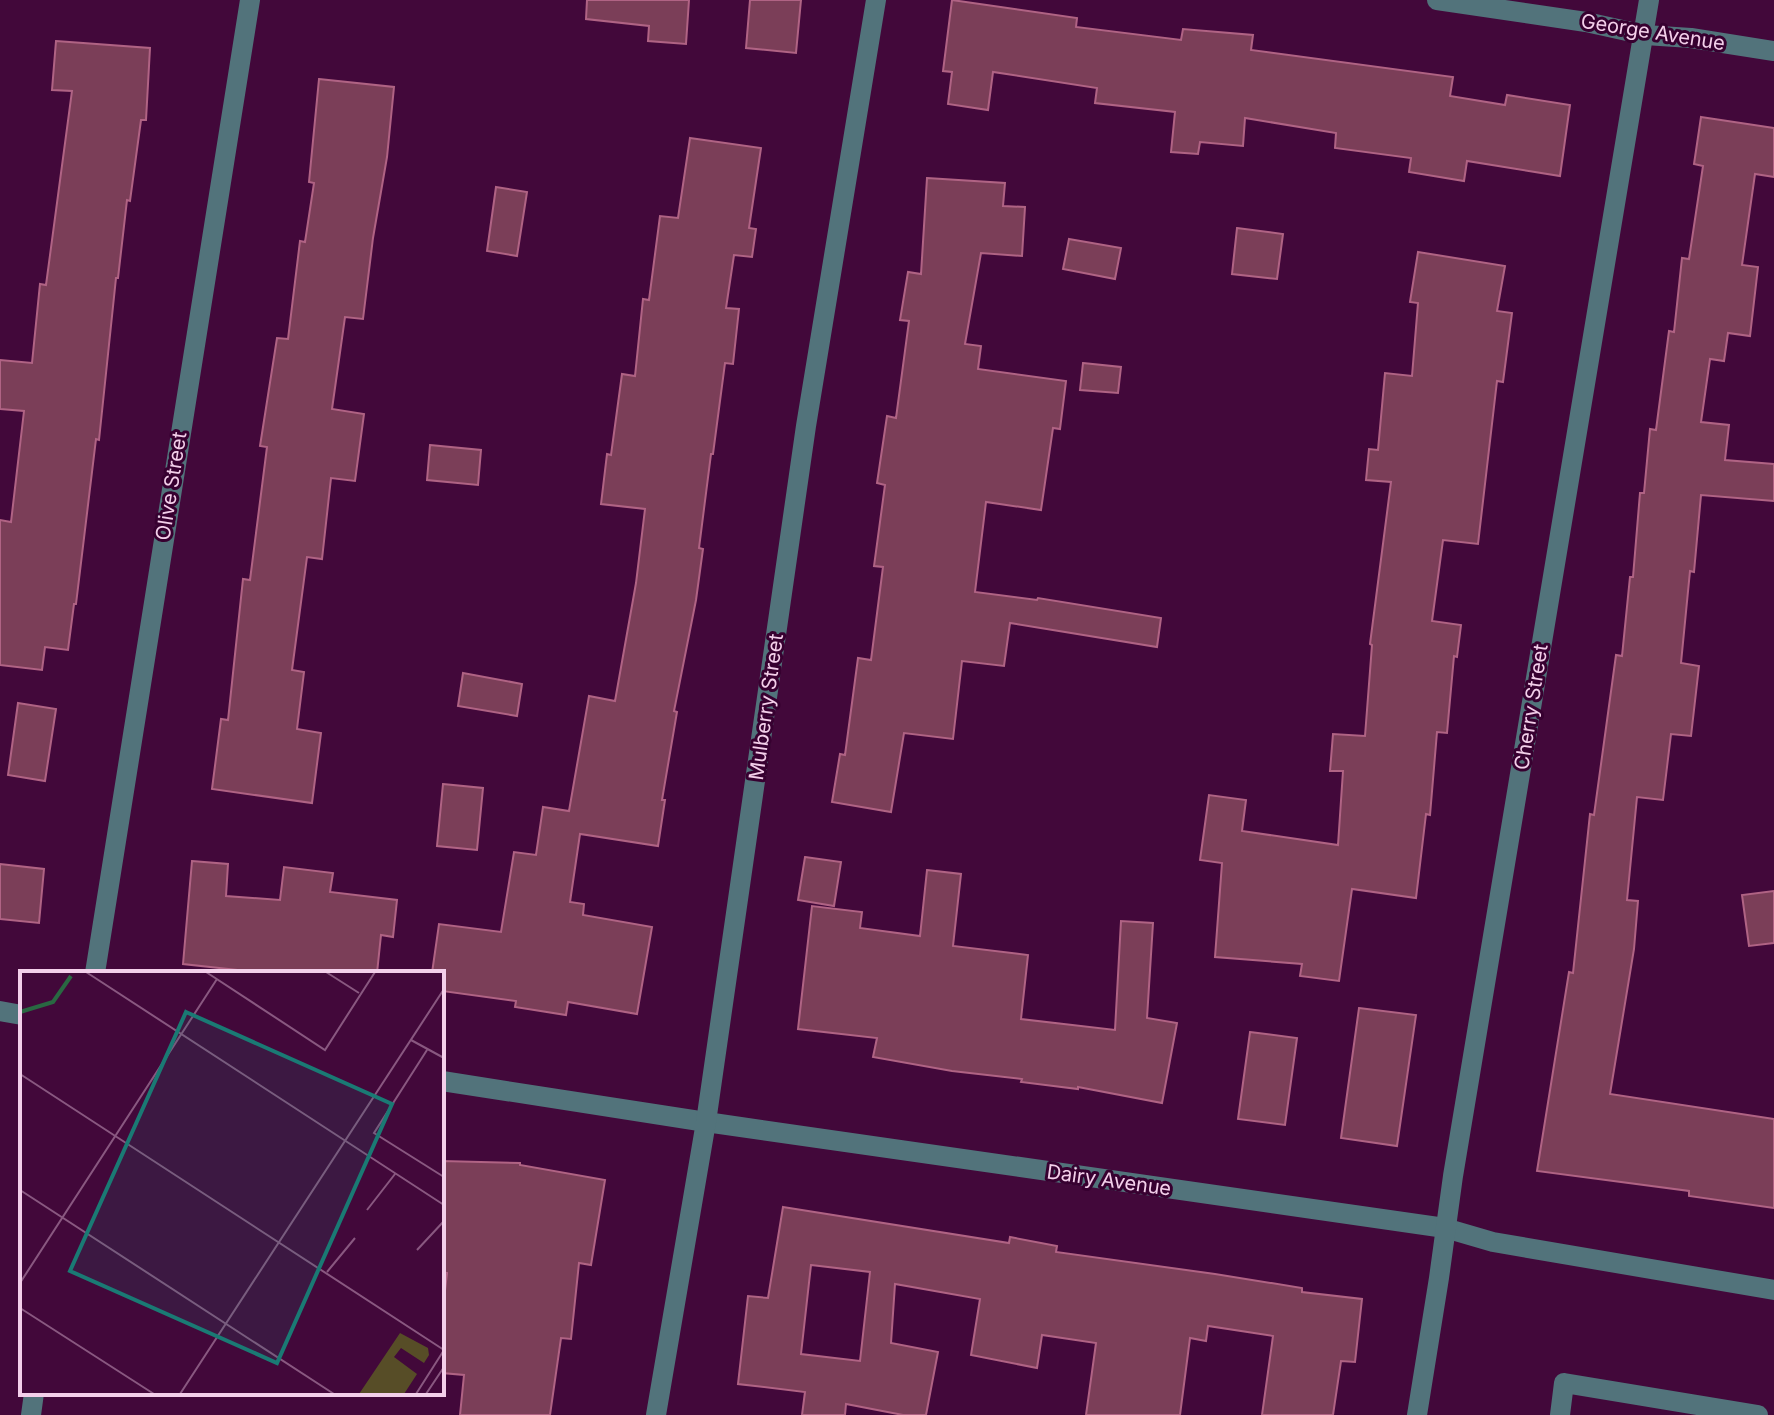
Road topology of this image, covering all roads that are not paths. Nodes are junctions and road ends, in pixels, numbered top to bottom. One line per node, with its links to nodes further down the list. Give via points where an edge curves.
1 (250, 0): 7 (street, Olive Street)
2 (876, 0): 11 (street, Mulberry Street, via 806,426)
3 (1437, 0): 5 (street, George Avenue)
4 (1649, 0): 5 (street, Cherry Street)
5 (1645, 35): 6 (street, George Avenue); 12 (street, Cherry Street)
6 (1774, 51)
7 (95, 971)
8 (0, 1011): 9 (street)
9 (20, 1015)
10 (444, 1081): 11 (street, Dairy Avenue)
11 (706, 1122): 12 (street, Dairy Avenue); 16 (street, Mulberry Street)
12 (1445, 1228): 13 (street, Dairy Avenue, via 1493,1242); 17 (street, Cherry Street)
13 (1774, 1290)
14 (34, 1395): 15 (street)
15 (31, 1415)
16 (656, 1415)
17 (1417, 1415)
18 (1560, 1415): 19 (street, via 1564,1383)
19 (1758, 1415)

